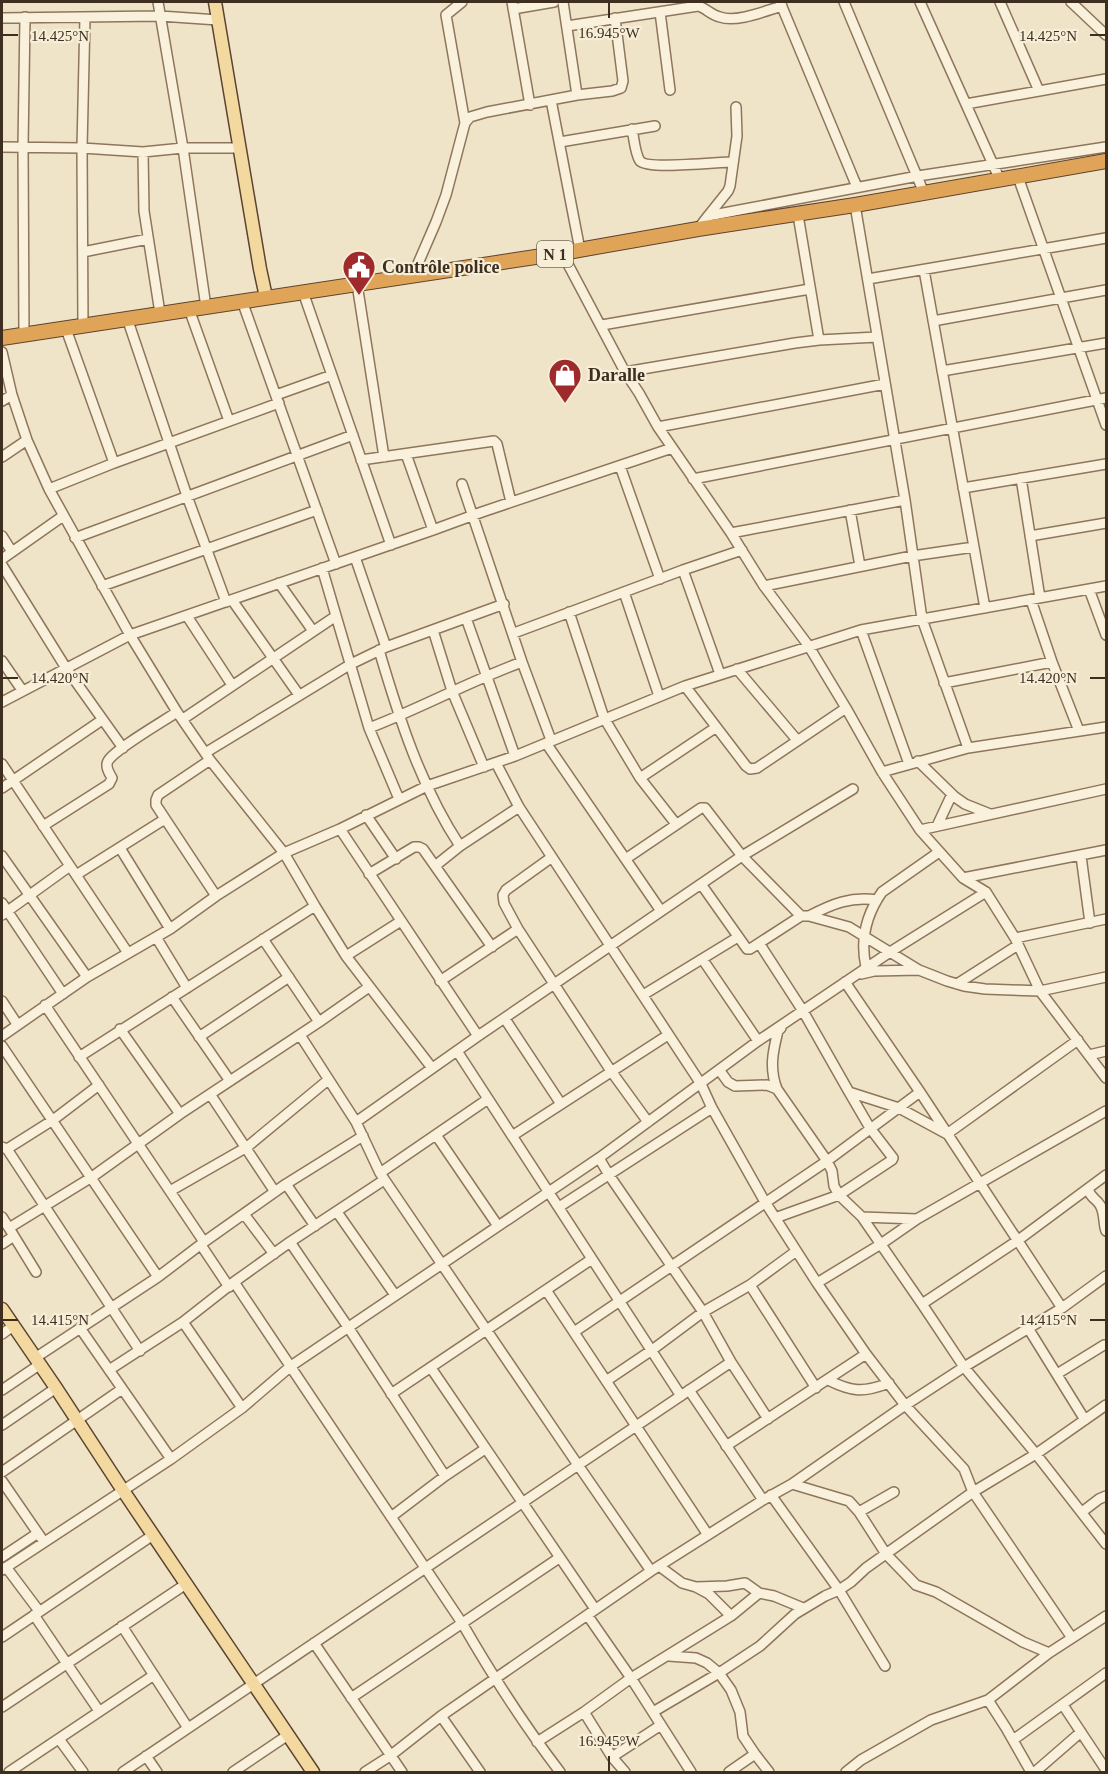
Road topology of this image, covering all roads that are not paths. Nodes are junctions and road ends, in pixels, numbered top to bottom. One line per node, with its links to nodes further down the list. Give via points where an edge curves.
1 (158, 2): 13 (street)
2 (215, 2): 18 (main road)
3 (462, 2): 29 (street, via 446,15)
4 (554, 2): 11 (street)
5 (563, 2): 19 (street)
6 (844, 2): 43 (street)
7 (920, 2): 26 (street)
8 (1000, 2): 23 (street)
9 (1071, 2): 20 (street)
10 (781, 4): 12 (street, via 733,20 698,6); 46 (street)
11 (513, 5): 27 (street)
12 (660, 12): 17 (street); 22 (street)
13 (160, 16): 15 (street); 18 (street); 37 (street)
14 (25, 17): 15 (street); 16 (street); 34 (street)
15 (85, 17): 36 (street)
16 (2, 18)
17 (615, 18): 19 (street); 24 (street, via 621,88)
18 (218, 20): 38 (main road)
19 (567, 26): 24 (street)
20 (1107, 35)
21 (1107, 79): 23 (street)
22 (670, 90)
23 (1039, 91): 26 (street)
24 (577, 95): 25 (street)
25 (551, 100): 27 (street); 32 (street)
26 (966, 104): 42 (street)
27 (530, 105): 29 (street, via 487,112 470,117)
28 (736, 107): 41 (street)
29 (465, 123): 59 (street, via 446,195)
30 (655, 126): 31 (street)
31 (632, 129): 32 (street); 41 (street, via 639,159 644,164)
32 (560, 142): 55 (street)
33 (2, 147): 34 (street)
34 (23, 147): 36 (street); 76 (street)
35 (1107, 147): 42 (street)
36 (82, 148): 39 (street); 56 (street)
37 (183, 148): 38 (street); 39 (street); 68 (street)
38 (240, 148): 65 (main road)
39 (143, 152): 53 (street)
40 (1107, 161): 44 (highway, N 1)
41 (733, 162): 50 (street, via 728,191)
42 (993, 165): 43 (street); 45 (street)
43 (918, 176): 46 (street); 47 (street)
44 (1018, 177): 45 (highway, N 1); 54 (street)
45 (1000, 180): 47 (highway, N 1)
46 (857, 188): 50 (street)
47 (924, 193): 48 (highway, N 1)
48 (855, 205): 49 (highway, N 1); 60 (street)
49 (798, 214): 51 (highway, N 1); 62 (street)
50 (708, 216): 51 (street)
51 (698, 229): 55 (highway, N 1)
52 (1107, 238): 54 (street)
53 (148, 239): 56 (street); 70 (street)
54 (1044, 249): 58 (street); 66 (street)
55 (580, 250): 57 (highway, N 1)
56 (83, 252): 74 (street)
57 (562, 253): 59 (highway, N 1); 73 (street)
58 (924, 270): 60 (street); 72 (street)
59 (413, 275): 61 (highway, N 1)
60 (868, 279): 77 (street)
61 (357, 284): 64 (highway, N 1); 103 (street)
62 (810, 289): 73 (street); 79 (street)
63 (1107, 290): 66 (street)
64 (303, 292): 65 (highway, N 1); 85 (street)
65 (266, 297): 67 (highway, N 1)
66 (1061, 298): 72 (street); 81 (street)
67 (242, 301): 68 (highway, N 1); 88 (street)
68 (206, 307): 69 (highway, N 1)
69 (189, 309): 70 (highway, N 1); 91 (street)
70 (160, 313): 71 (highway, N 1)
71 (127, 318): 74 (highway, N 1); 98 (street)
72 (933, 321): 83 (street)
73 (602, 325): 84 (street)
74 (83, 326): 75 (highway, N 1)
75 (66, 329): 76 (highway, N 1); 105 (street)
76 (24, 335): 78 (highway, N 1)
77 (877, 337): 79 (street); 86 (street)
78 (2, 338)
79 (819, 340): 84 (street)
80 (1107, 343): 81 (street)
81 (1079, 348): 83 (street); 89 (street)
82 (2, 352): 87 (street)
83 (942, 371): 94 (street)
84 (625, 372): 93 (street)
85 (332, 375): 88 (street); 95 (street)
86 (885, 384): 93 (street); 97 (street)
87 (12, 395): 90 (street); 96 (street)
88 (277, 399): 91 (street); 101 (street)
89 (1102, 399): 92 (street); 94 (street)
90 (2, 401)
91 (229, 421): 98 (street)
92 (1107, 425)
93 (658, 427): 99 (street)
94 (953, 429): 97 (street); 111 (street)
95 (353, 435): 101 (street); 104 (street)
96 (27, 440): 102 (street); 112 (street)
97 (895, 440): 109 (street); 114 (street)
98 (170, 443): 105 (street); 113 (street)
99 (672, 448): 107 (street); 109 (street)
100 (406, 454): 103 (street); 115 (street, via 494,441); 121 (street)
101 (297, 455): 113 (street); 116 (street)
102 (2, 457)
103 (384, 457): 104 (street)
104 (362, 460): 126 (street)
105 (114, 463): 112 (street)
106 (1107, 464): 108 (street)
107 (620, 466): 115 (street); 139 (street)
108 (1021, 478): 111 (street); 124 (street)
109 (693, 479): 122 (street)
110 (462, 484): 118 (street)
111 (963, 488): 127 (street)
112 (49, 489): 119 (street)
113 (187, 496): 125 (street); 128 (street)
114 (905, 500): 117 (street); 131 (street)
115 (512, 502): 118 (street)
116 (317, 510): 128 (street); 134 (street)
117 (850, 510): 122 (street); 136 (street)
118 (472, 515): 121 (street); 148 (street)
119 (63, 516): 125 (street); 130 (street)
120 (1107, 523): 124 (street)
121 (433, 530): 126 (street)
122 (731, 533): 129 (street)
123 (2, 536): 130 (street)
124 (1030, 536): 146 (street)
125 (75, 538): 141 (street)
126 (391, 545): 132 (street)
127 (974, 547): 131 (street); 149 (street)
128 (207, 549): 141 (street); 147 (street)
129 (742, 550): 138 (street); 142 (street)
130 (12, 552): 133 (street)
131 (912, 556): 136 (street); 154 (street)
132 (355, 557): 134 (street); 162 (street)
133 (2, 559)
134 (336, 564): 137 (street)
135 (2, 565): 168 (street)
136 (860, 566): 142 (street)
137 (322, 568): 140 (street); 152 (street)
138 (683, 570): 139 (street); 170 (street)
139 (660, 579): 145 (street)
140 (279, 583): 147 (street); 157 (street)
141 (102, 586): 159 (street)
142 (764, 586): 161 (street)
143 (1107, 586): 144 (street)
144 (1089, 589): 146 (street); 160 (street)
145 (624, 592): 150 (street); 178 (street)
146 (1035, 599): 149 (street); 166 (street)
147 (229, 601): 151 (street); 163 (street)
148 (504, 604): 153 (street); 158 (street)
149 (985, 608): 154 (street)
150 (569, 612): 158 (street); 183 (street)
151 (187, 616): 159 (street); 173 (street)
152 (336, 616): 157 (street); 167 (street)
153 (466, 618): 155 (street); 171 (street)
154 (922, 619): 156 (street); 172 (street)
155 (433, 630): 162 (street); 176 (street)
156 (861, 630): 161 (street); 196 (street)
157 (313, 631): 163 (street)
158 (514, 633): 165 (street)
159 (130, 635): 168 (street); 181 (street)
160 (1107, 635)
161 (808, 645): 169 (street); 180 (street)
162 (382, 649): 167 (street); 182 (street)
163 (273, 658): 173 (street); 177 (street)
164 (2, 661): 175 (street)
165 (522, 662): 171 (street); 190 (street)
166 (1052, 662): 172 (street); 188 (street)
167 (351, 664): 177 (street); 186 (street)
168 (66, 668): 175 (street); 184 (street)
169 (737, 669): 170 (street); 189 (street)
170 (720, 674): 174 (street)
171 (487, 675): 176 (street); 193 (street)
172 (944, 683): 192 (street)
173 (232, 685): 181 (street)
174 (685, 686): 178 (street); 187 (street)
175 (22, 690): 179 (street)
176 (452, 691): 182 (street); 198 (street)
177 (299, 695): 194 (street)
178 (659, 696): 183 (street)
179 (2, 702)
180 (846, 708): 189 (street); 199 (street)
181 (180, 715): 191 (street); 194 (street)
182 (399, 717): 186 (street); 202 (street)
183 (604, 718): 190 (street); 200 (street)
184 (102, 720): 191 (street); 201 (street)
185 (1107, 727): 188 (street)
186 (369, 728): 207 (street)
187 (715, 728): 189 (street, via 750,769); 200 (street)
188 (1079, 730): 192 (street)
189 (797, 740)
190 (549, 741): 193 (street); 226 (street)
191 (123, 748): 213 (street, via 107,763 109,784)
192 (968, 748): 196 (street)
193 (515, 756): 195 (street)
194 (208, 757): 211 (street, via 158,795 156,805); 221 (street)
195 (496, 763): 198 (street); 208 (street)
196 (914, 763): 199 (street); 206 (street)
197 (2, 764): 201 (street)
198 (484, 767): 202 (street)
199 (882, 772): 216 (street)
200 (640, 778): 212 (street)
201 (13, 781): 203 (street); 213 (street)
202 (427, 786): 207 (street); 217 (street)
203 (2, 788)
204 (853, 789): 223 (street)
205 (1107, 789): 209 (street)
206 (952, 794): 209 (street); 214 (street)
207 (399, 799): 210 (street)
208 (519, 807): 217 (street); 225 (street)
209 (991, 814): 214 (street)
210 (366, 815): 215 (street); 227 (street)
211 (165, 819): 218 (street); 236 (street)
212 (676, 824): 223 (street, via 705,808); 226 (street)
213 (43, 826): 228 (street)
214 (938, 826): 216 (street)
215 (340, 829): 221 (street); 230 (street)
216 (920, 830): 220 (street)
217 (460, 846): 229 (street)
218 (120, 848): 231 (street); 246 (street)
219 (1107, 850): 224 (street)
220 (939, 852): 232 (street); 237 (street, via 882,892)
221 (284, 853): 236 (street); 238 (street)
222 (2, 856): 235 (street)
223 (742, 856): 233 (street); 241 (street)
224 (1081, 856): 232 (street); 244 (street)
225 (552, 857): 245 (street, via 503,895); 253 (street)
226 (627, 858): 240 (street)
227 (396, 859): 229 (street, via 419,847); 230 (street)
228 (70, 866): 231 (street); 235 (street)
229 (435, 866): 254 (street)
230 (369, 874): 243 (street)
231 (76, 875): 256 (street)
232 (963, 878): 234 (street)
233 (701, 884): 240 (street); 249 (street)
234 (986, 892): 251 (street); 255 (street)
235 (28, 896): 239 (street); 262 (street)
236 (216, 896): 246 (street)
237 (877, 900): 241 (street, via 845,900); 247 (street)
238 (315, 906): 250 (street); 257 (street)
239 (3, 910): 272 (street)
240 (661, 911): 253 (street)
241 (805, 916): 247 (street); 252 (street)
242 (1107, 919): 244 (street)
243 (400, 921): 257 (street); 265 (street)
244 (1090, 923): 251 (street)
245 (518, 929): 254 (street); 268 (street)
246 (170, 930): 248 (street)
247 (864, 934): 255 (street); 259 (street)
248 (156, 937): 256 (street); 270 (street)
249 (738, 937): 252 (street, via 747,949); 258 (street)
250 (263, 939): 263 (street); 270 (street)
251 (1016, 941): 267 (street); 271 (street)
252 (759, 943): 277 (street)
253 (611, 945): 268 (street); 273 (street)
254 (492, 947): 265 (street)
255 (890, 952): 259 (street); 260 (street)
256 (128, 953): 262 (street)
257 (346, 956): 269 (street)
258 (703, 960): 273 (street); 289 (street)
259 (867, 967): 261 (street)
260 (919, 970): 261 (street); 267 (street)
261 (856, 975): 266 (street)
262 (87, 977): 272 (street)
263 (289, 977): 279 (street); 287 (street)
264 (1107, 977): 271 (street)
265 (440, 981): 286 (street)
266 (845, 982): 277 (street); 305 (street)
267 (957, 984): 271 (street)
268 (555, 985): 278 (street); 296 (street)
269 (369, 987): 279 (street); 295 (street)
270 (187, 988): 274 (street)
271 (1040, 991): 288 (street)
272 (63, 994): 276 (street)
273 (643, 995): 284 (street)
274 (172, 997): 282 (street); 287 (street)
275 (2, 1001): 280 (street)
276 (45, 1005): 280 (street); 294 (street)
277 (803, 1011): 281 (street); 304 (street)
278 (505, 1019): 286 (street); 308 (street)
279 (320, 1022): 283 (street)
280 (17, 1024): 285 (street)
281 (784, 1024): 289 (street); 303 (street, via 778,1031 772,1058)
282 (120, 1029): 294 (street); 312 (street)
283 (300, 1035): 299 (street); 300 (street)
284 (668, 1035): 296 (street); 301 (street)
285 (2, 1036)
286 (478, 1036): 291 (street)
287 (199, 1037): 300 (street)
288 (1078, 1040): 293 (street); 317 (street)
289 (758, 1041): 297 (street)
290 (2, 1046): 313 (street)
291 (457, 1051): 295 (street); 307 (street)
292 (1107, 1051): 293 (street)
293 (1089, 1056): 298 (street)
294 (79, 1057): 302 (street)
295 (432, 1068): 314 (street)
296 (611, 1071): 308 (street); 315 (street)
297 (720, 1071): 301 (street); 303 (street, via 735,1086 767,1085)
298 (1107, 1078)
299 (328, 1080): 314 (street); 322 (street)
300 (230, 1082): 306 (street)
301 (701, 1084): 309 (street); 315 (street)
302 (99, 1085): 313 (street); 321 (street)
303 (777, 1089): 325 (street)
304 (849, 1092): 310 (street); 316 (street)
305 (920, 1092): 310 (street); 317 (street)
306 (210, 1094): 312 (street); 322 (street)
307 (488, 1099): 318 (street); 320 (street)
308 (561, 1104): 320 (street)
309 (712, 1108): 326 (street); 337 (street)
310 (899, 1108): 316 (street); 317 (street)
311 (1107, 1111): 331 (street)
312 (180, 1114): 321 (street)
313 (53, 1120): 323 (street); 329 (street)
314 (356, 1122): 319 (street)
315 (648, 1122): 324 (street)
316 (870, 1128): 325 (street); 336 (street, via 892,1160)
317 (947, 1134): 331 (street)
318 (436, 1135): 328 (street); 347 (street)
319 (363, 1136): 328 (street); 330 (street)
320 (512, 1136): 334 (street)
321 (138, 1143): 329 (street); 333 (street)
322 (247, 1147): 333 (street); 335 (street)
323 (4, 1148): 338 (street)
324 (599, 1158): 326 (street); 334 (street)
325 (827, 1161): 336 (street); 337 (street)
326 (609, 1175): 339 (street); 359 (street)
327 (1107, 1175): 332 (street)
328 (382, 1176): 340 (street); 358 (street)
329 (92, 1177): 338 (street); 362 (street)
330 (286, 1184): 335 (street); 346 (street)
331 (980, 1184): 345 (street); 350 (street)
332 (1088, 1190): 348 (street, via 1104,1213); 350 (street)
333 (170, 1191): 353 (street)
334 (549, 1191): 339 (street); 347 (street)
335 (275, 1192): 341 (street)
336 (839, 1195): 343 (street); 344 (street)
337 (765, 1202): 344 (street); 359 (street)
338 (44, 1206): 349 (street); 370 (street)
339 (559, 1207): 357 (street)
340 (338, 1212): 346 (street); 367 (street)
341 (244, 1214): 353 (street); 356 (street)
342 (2, 1217): 349 (street)
343 (862, 1217): 345 (street); 354 (street)
344 (775, 1218): 355 (street)
345 (917, 1219): 354 (street)
346 (315, 1226): 351 (street)
347 (498, 1226): 358 (street)
348 (1107, 1231)
349 (12, 1232): 352 (street); 360 (street)
350 (1017, 1240): 369 (street); 371 (street)
351 (290, 1242): 356 (street); 376 (street)
352 (2, 1244)
353 (202, 1244): 362 (street); 364 (street)
354 (880, 1244): 363 (street); 369 (street)
355 (795, 1252): 363 (street); 365 (street)
356 (274, 1254): 364 (street)
357 (592, 1259): 366 (street); 368 (street)
358 (442, 1265): 367 (street); 379 (street)
359 (671, 1267): 368 (street); 373 (street)
360 (36, 1272)
361 (1107, 1276): 371 (street)
362 (158, 1277): 370 (street)
363 (817, 1283): 385 (street)
364 (231, 1284): 374 (street); 388 (street)
365 (750, 1285): 373 (street); 397 (street)
366 (546, 1290): 379 (street); 380 (street)
367 (395, 1295): 376 (street)
368 (620, 1300): 380 (street); 383 (street)
369 (922, 1304): 389 (street)
370 (110, 1308): 377 (street); 384 (street)
371 (1062, 1308): 378 (street)
372 (2, 1309): 375 (main road)
373 (703, 1312): 383 (street); 387 (street)
374 (183, 1322): 384 (street); 404 (street)
375 (13, 1326): 381 (street); 386 (main road)
376 (348, 1327): 388 (street); 401 (street)
377 (80, 1328): 386 (street); 391 (street)
378 (1028, 1328): 389 (street); 392 (street)
379 (487, 1331): 390 (street); 414 (street)
380 (574, 1332): 394 (street)
381 (2, 1334)
382 (1104, 1345): 392 (street)
383 (652, 1350): 394 (street); 400 (street)
384 (140, 1351): 391 (street)
385 (866, 1354): 393 (street); 395 (street)
386 (37, 1362): 396 (main road); 399 (street)
387 (731, 1362): 400 (street); 405 (street)
388 (291, 1366): 404 (street); 427 (street)
389 (964, 1367): 402 (street); 412 (street)
390 (431, 1368): 401 (street); 411 (street)
391 (109, 1370): 398 (street)
392 (1057, 1374): 406 (street)
393 (828, 1380): 395 (street, via 864,1391); 397 (street)
394 (606, 1381): 409 (street)
395 (889, 1383): 402 (street)
396 (56, 1388): 407 (main road); 408 (street)
397 (816, 1388): 405 (street)
398 (122, 1389): 407 (street); 413 (street)
399 (2, 1390)
400 (685, 1393): 409 (street); 410 (street)
401 (391, 1394): 416 (street)
402 (905, 1405): 418 (street); 421 (street, via 956,1459)
403 (1107, 1405): 406 (street)
404 (242, 1408): 413 (street)
405 (768, 1419): 410 (street)
406 (1084, 1420): 412 (street)
407 (77, 1421): 415 (street); 419 (main road)
408 (2, 1425)
409 (636, 1426): 414 (street); 430 (street)
410 (726, 1446): 423 (street)
411 (485, 1449): 416 (street); 424 (street)
412 (1036, 1454): 421 (street); 426 (street)
413 (171, 1459): 419 (street)
414 (578, 1466): 424 (street); 438 (street)
415 (2, 1472)
416 (446, 1476): 427 (street)
417 (2, 1481): 428 (street)
418 (792, 1484): 423 (street); 425 (street, via 849,1502)
419 (122, 1490): 429 (main road); 431 (street)
420 (894, 1492): 425 (street)
421 (973, 1492): 433 (street); 451 (street)
422 (1107, 1496): 426 (street)
423 (767, 1497): 430 (street); 441 (street)
424 (521, 1503): 435 (street); 437 (street)
425 (859, 1512): 433 (street)
426 (1082, 1512): 432 (street)
427 (391, 1517): 437 (street)
428 (38, 1533): 431 (street); 434 (street)
429 (153, 1535): 439 (main road); 445 (street)
430 (708, 1535): 438 (street)
431 (44, 1542): 436 (street)
432 (1107, 1544)
433 (886, 1554): 441 (street); 453 (street, via 916,1586 936,1592)
434 (2, 1557)
435 (559, 1558): 444 (street); 448 (street)
436 (4, 1568): 445 (street)
437 (425, 1568): 448 (street); 452 (street)
438 (655, 1568): 440 (street); 444 (street)
439 (186, 1584): 449 (street); 462 (main road)
440 (696, 1587): 442 (street, via 745,1583); 446 (street)
441 (839, 1590): 443 (street); 456 (street)
442 (759, 1593): 443 (street); 446 (street)
443 (803, 1608): 457 (street, via 760,1646)
444 (591, 1612): 460 (street); 461 (street)
445 (36, 1613): 450 (street); 455 (street)
446 (731, 1616): 454 (street)
447 (1107, 1616): 451 (street)
448 (462, 1623): 461 (street); 465 (street)
449 (122, 1626): 455 (street); 459 (street)
450 (2, 1637)
451 (1072, 1638): 453 (street)
452 (314, 1643): 462 (street); 465 (street)
453 (1049, 1653): 466 (street)
454 (669, 1656): 457 (street, via 696,1658); 460 (street)
455 (66, 1663): 468 (street); 469 (street)
456 (885, 1666)
457 (719, 1673): 471 (street); 480 (street, via 740,1712 743,1737)
458 (1107, 1673): 463 (street)
459 (154, 1675): 469 (street); 474 (street)
460 (631, 1678): 470 (street); 471 (street)
461 (496, 1680): 472 (street); 479 (street)
462 (254, 1684): 474 (street); 476 (main road)
463 (1092, 1684): 464 (street); 467 (street)
464 (1107, 1686)
465 (351, 1698): 482 (street)
466 (988, 1700): 478 (street); 500 (street, via 932,1720 861,1760)
467 (1063, 1705): 475 (street); 478 (street)
468 (2, 1707)
469 (99, 1711): 477 (street)
470 (584, 1712): 479 (street); 483 (street)
471 (653, 1712): 473 (street)
472 (441, 1716): 482 (street); 494 (street)
473 (661, 1725): 483 (street); 497 (street)
474 (189, 1728): 481 (street)
475 (1081, 1732): 485 (street); 501 (street)
476 (288, 1735): 490 (street); 491 (main road)
477 (58, 1739): 486 (street); 487 (street)
478 (1013, 1740): 501 (street)
479 (537, 1742): 495 (street)
480 (755, 1754): 498 (street); 499 (street)
481 (146, 1756): 488 (street); 489 (street)
482 (390, 1756): 492 (street); 493 (street)
483 (612, 1756): 484 (street)
484 (623, 1770): 496 (street)
485 (1107, 1770)
486 (9, 1773)
487 (83, 1773)
488 (123, 1773)
489 (157, 1773)
490 (233, 1773)
491 (313, 1773)
492 (364, 1773)
493 (402, 1773)
494 (480, 1773)
495 (560, 1773)
496 (612, 1773)
497 (691, 1773)
498 (729, 1773)
499 (769, 1773)
500 (846, 1773)
501 (1033, 1773)

